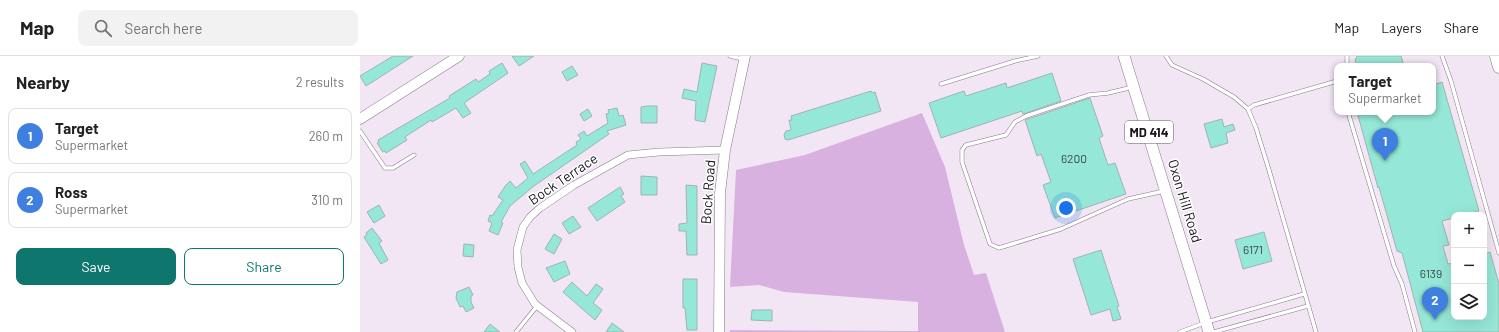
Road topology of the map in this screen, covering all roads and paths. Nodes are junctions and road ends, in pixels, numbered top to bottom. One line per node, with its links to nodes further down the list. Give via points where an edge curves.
1 (457, 56): 15 (main road)
2 (730, 56): 8 (lane)
3 (1038, 56): 11 (lane)
4 (1124, 56): 12 (main road, Oxon Hill Road / MD 414)
5 (1166, 56): 13 (lane, via 1172,65 1203,79 1234,97)
6 (1442, 56): 20 (lane)
7 (1496, 56): 9 (highway)
8 (745, 58): 17 (main road, Bock Road)
9 (1499, 67)
10 (1334, 82): 13 (lane, via 1254,105)
11 (941, 84)
12 (1134, 87): 19 (main road, Oxon Hill Road / MD 414); 19 (lane, via 1089,95 1026,116 1015,122 1006,134 966,145 962,150 962,162 990,244 999,248 1062,229 1128,198)
13 (1248, 109): 21 (lane, via 1256,128)
14 (1349, 115): 31 (lane)
15 (360, 119)
16 (360, 132): 18 (lane, via 385,168 392,168)
17 (725, 150): 22 (street, Bock Terrace, via 646,152 628,155 574,185 534,212 521,234 517,258 522,283); 27 (main road, Bock Road, via 719,231)
18 (414, 155)
19 (1166, 191): 24 (main road, Oxon Hill Road / MD 414)
20 (1499, 253)
21 (1304, 294): 23 (lane); 24 (lane)
22 (537, 306): 25 (lane); 26 (street, Bock Terrace)
23 (1308, 306): 29 (lane); 30 (lane)
24 (1208, 327): 28 (lane)
25 (516, 332)
26 (572, 332)
27 (719, 332)
28 (1180, 332)
29 (1214, 332)
30 (1316, 332)
31 (1416, 332)

